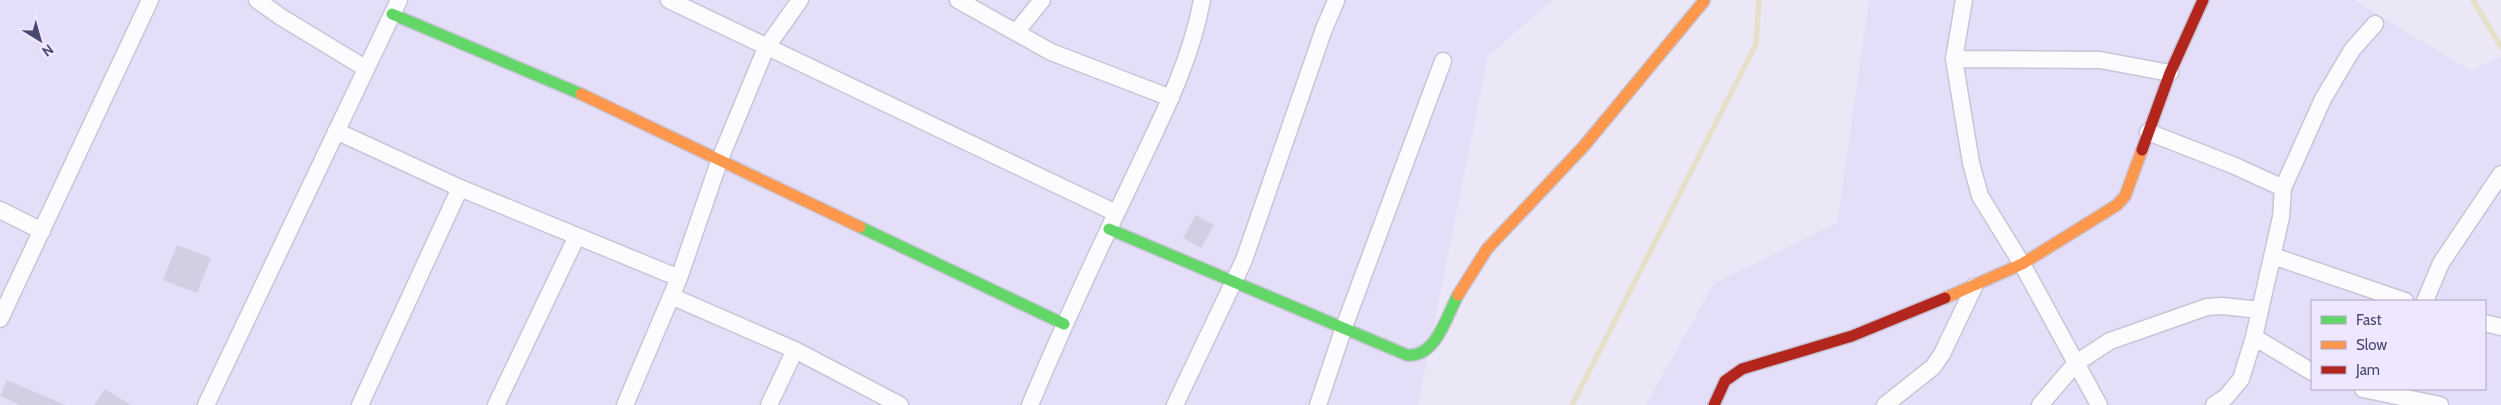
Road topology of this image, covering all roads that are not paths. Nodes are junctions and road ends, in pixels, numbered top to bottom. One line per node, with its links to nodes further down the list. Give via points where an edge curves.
1 (150, 0): 30 (street)
2 (257, 0): 18 (street)
3 (669, 0): 15 (street)
4 (800, 0): 15 (street)
5 (958, 0): 14 (street)
6 (1042, 0): 14 (street)
7 (1202, 0): 20 (street, via 1197,28)
8 (1964, 0): 16 (street)
9 (2203, 0): 19 (street)
10 (1336, 1): 35 (street, via 1244,260)
11 (1704, 1): 45 (street, via 1584,146 1486,249 1431,346 1413,357)
12 (395, 7): 18 (street); 23 (street)
13 (2375, 24): 26 (street, via 2352,50 2326,92)
14 (1017, 31): 20 (street, via 1051,52)
15 (766, 48): 23 (street); 28 (street)
16 (1954, 59): 19 (street, via 2100,60); 33 (street, via 1971,163 1980,196)
17 (1443, 61): 45 (street)
18 (365, 68): 21 (street)
19 (2170, 73): 22 (street)
20 (1171, 98): 28 (street)
21 (336, 131): 25 (street); 52 (street)
22 (2148, 132): 26 (street); 33 (street, via 2121,202)
23 (720, 159): 34 (street); 43 (street)
24 (2501, 174): 39 (street, via 2441,263)
25 (460, 188): 31 (street); 53 (street)
26 (2283, 188): 32 (street)
27 (0, 210): 30 (street)
28 (1116, 213): 29 (street)
29 (1109, 229): 35 (street); 43 (street)
30 (42, 231): 41 (street)
31 (578, 236): 34 (street); 54 (street)
32 (2272, 256): 38 (street); 40 (street)
33 (2022, 264): 36 (street); 48 (street)
34 (679, 278): 37 (street)
35 (1234, 280): 45 (street); 58 (street)
36 (1974, 288): 60 (street, via 1852,336 1742,369 1725,381); 61 (street, via 1933,367)
37 (671, 296): 47 (street); 55 (street)
38 (2402, 300)
39 (2425, 300)
40 (2260, 310): 46 (street); 48 (street, via 2207,307 2110,341)
41 (0, 319)
42 (2486, 323): 44 (street)
43 (1064, 324): 57 (street)
44 (2501, 327)
45 (1344, 328): 59 (street)
46 (2254, 337): 49 (street); 64 (street, via 2241,379)
47 (795, 350): 51 (street); 56 (street)
48 (2076, 363): 62 (street); 63 (street)
49 (2311, 371)
50 (2369, 390): 65 (street)
51 (894, 404)
52 (206, 405)
53 (360, 405)
54 (496, 405)
55 (626, 405)
56 (769, 405)
57 (1030, 405)
58 (1175, 405)
59 (1318, 405)
60 (1714, 405)
61 (1885, 405)
62 (2040, 405)
63 (2099, 405)
64 (2214, 405)
65 (2440, 405)

